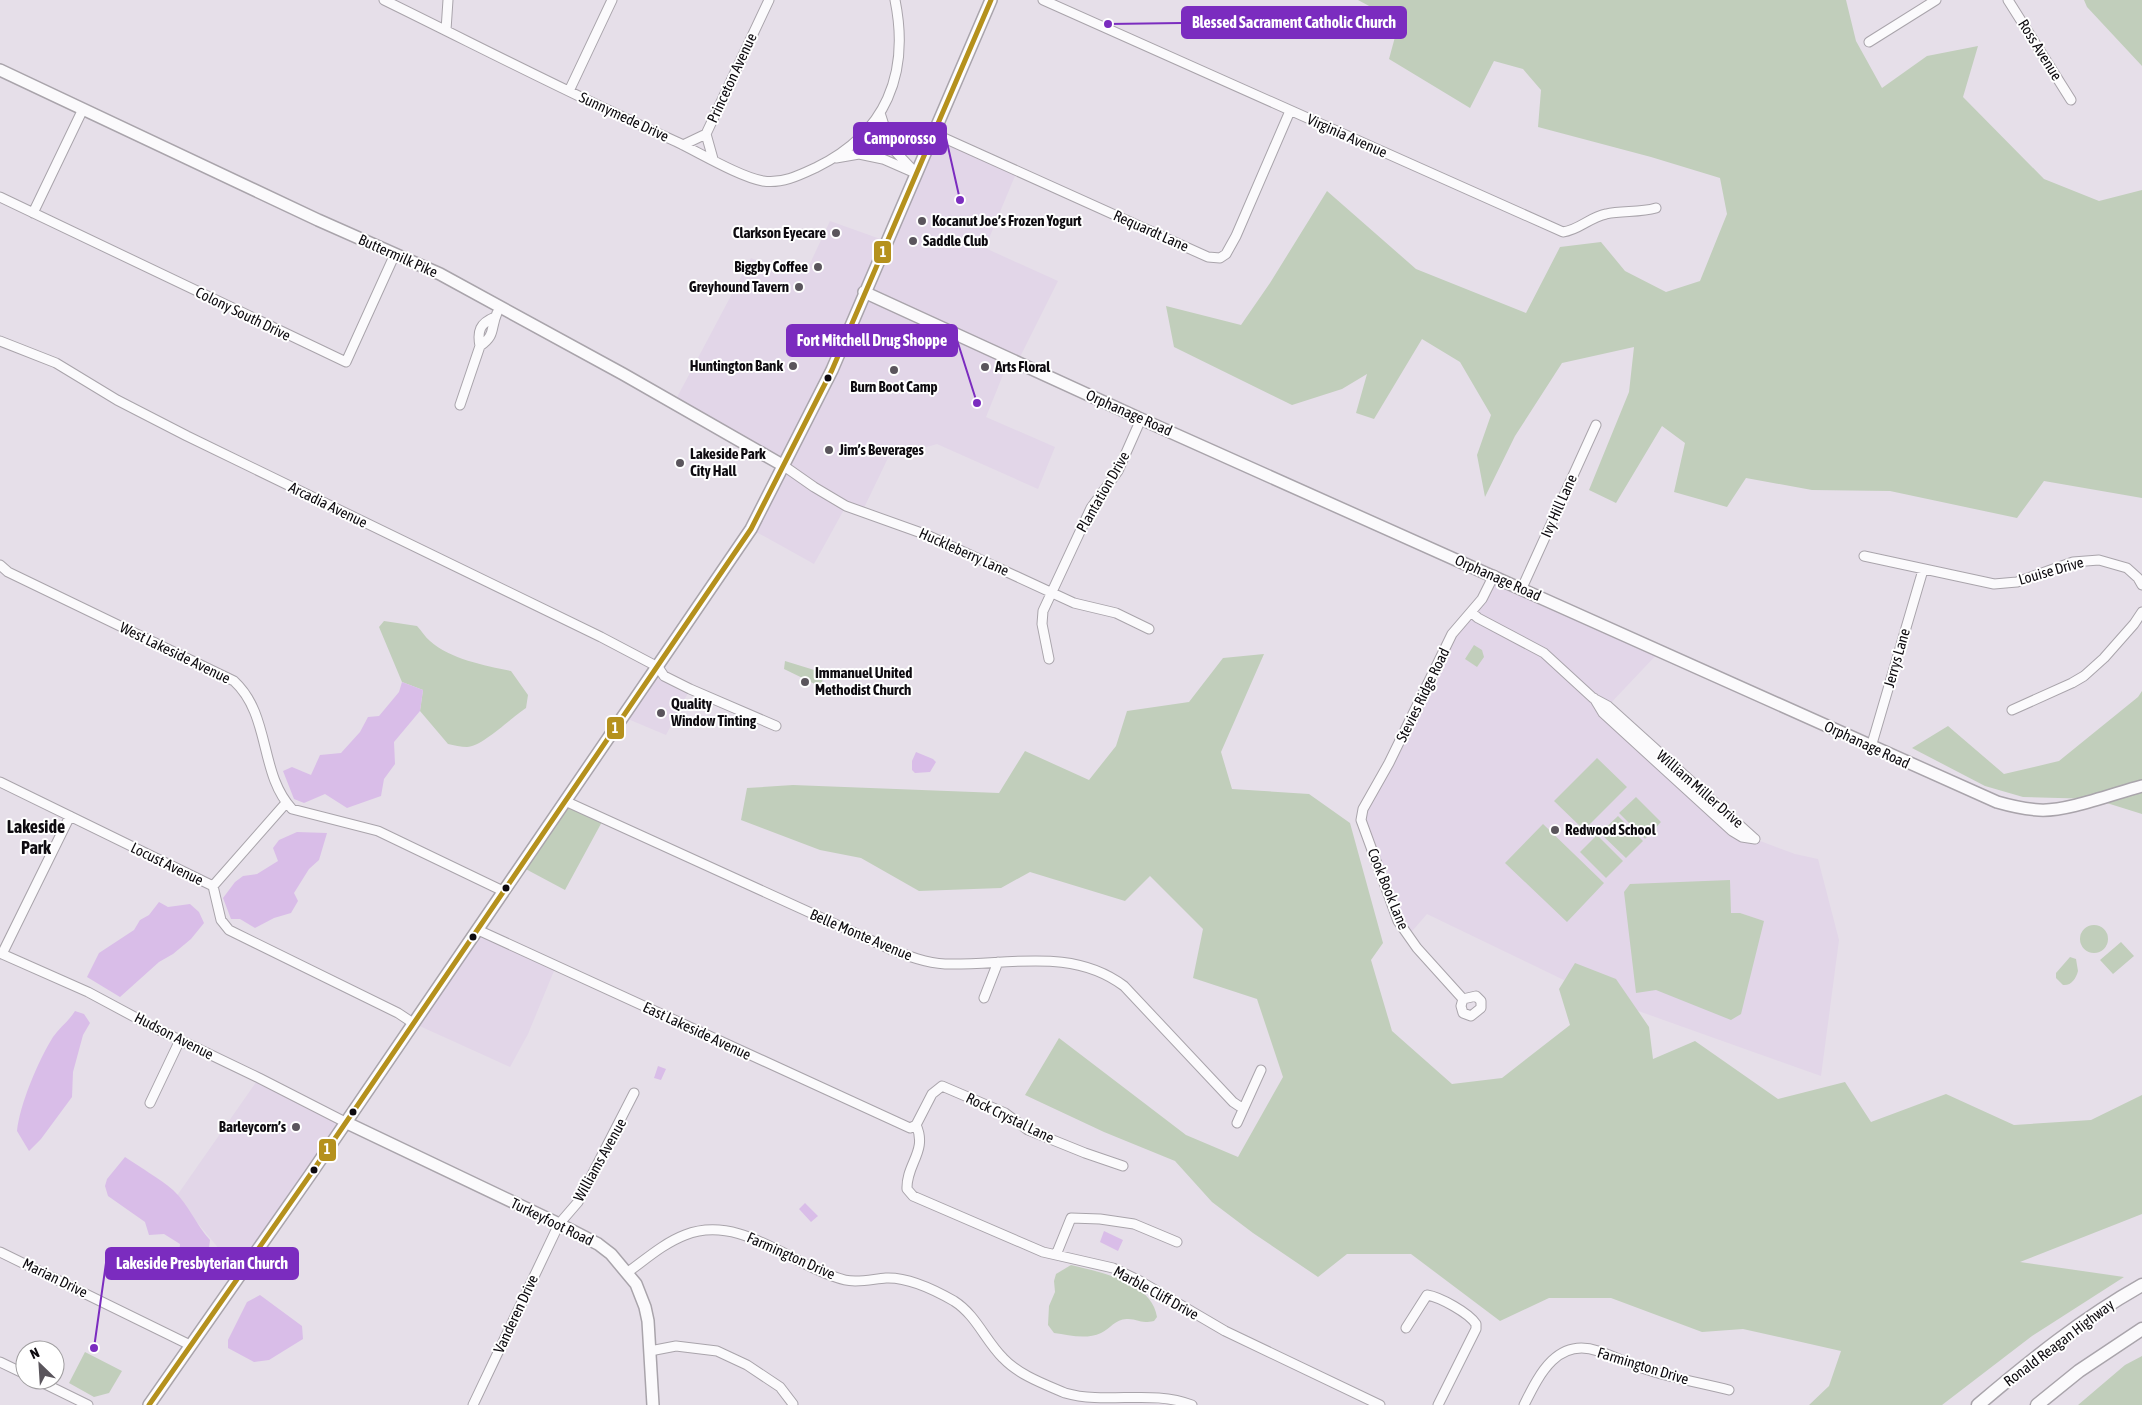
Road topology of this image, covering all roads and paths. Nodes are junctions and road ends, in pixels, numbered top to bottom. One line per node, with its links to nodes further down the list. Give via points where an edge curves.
1 (384, 0): 10 (street, Sunnymede Drive)
2 (448, 0): 10 (street)
3 (612, 0): 13 (street)
4 (769, 0): 19 (street, Princeton Avenue)
5 (895, 0): 17 (street, Sunnymede Drive, via 899,31 897,67)
6 (991, 0): 18 (main road)
7 (1043, 0): 16 (street, Virginia Avenue)
8 (1936, 0): 11 (street)
9 (2008, 0): 14 (street, Ross Avenue)
10 (446, 30): 13 (street, Sunnymede Drive)
11 (1869, 42)
12 (0, 70): 15 (main road, Buttermilk Pike)
13 (569, 91): 20 (street, Sunnymede Drive)
14 (2071, 100)
15 (83, 109): 26 (street); 27 (main road, Buttermilk Pike)
16 (1290, 111): 18 (street, Requardt Lane, via 1236,236 1226,254 1215,258); 25 (street, Virginia Avenue, via 1563,232 1606,214)
17 (880, 113): 21 (street, Sunnymede Drive, via 864,134); 23 (street, via 891,147)
18 (933, 133): 23 (main road)
19 (706, 134): 20 (street, Princeton Avenue); 22 (street)
20 (683, 145): 22 (street, Sunnymede Drive)
21 (833, 158): 22 (street, Sunnymede Drive, via 800,175 772,182 749,176); 23 (street, via 859,154 883,159)
22 (713, 159)
23 (915, 173): 28 (main road)
24 (0, 197): 26 (street, Colony South Drive)
25 (1656, 208)
26 (33, 213): 27 (street, Colony South Drive, via 346,362)
27 (395, 254): 29 (main road, Buttermilk Pike)
28 (864, 292): 34 (main road, Orphanage Road); 36 (main road, via 832,370)
29 (500, 306): 30 (street); 36 (main road, Buttermilk Pike)
30 (495, 318): 32 (street, via 493,332); 32 (street, via 480,326)
31 (0, 341): 48 (street, Arcadia Avenue, via 56,363 186,436)
32 (480, 346): 33 (street)
33 (460, 405)
34 (1141, 419): 40 (main road, Orphanage Road); 43 (street, Plantation Drive, via 1118,471 1091,508)
35 (1596, 425): 42 (street, Ivy Hill Lane)
36 (784, 466): 43 (street, Huckleberry Lane, via 846,506 926,535); 48 (main road, via 746,536)
37 (1864, 556): 39 (street, Louise Drive)
38 (0, 565): 56 (street, West Lakeside Avenue, via 8,572 234,681 246,694 257,717 272,774)
39 (1923, 570): 41 (street, Louise Drive, via 2006,584 2073,562 2099,560 2127,568); 52 (street, Jerrys Lane)
40 (1494, 576): 42 (main road, Orphanage Road); 44 (street, Stevies Ridge Road)
41 (2142, 585)
42 (1522, 588): 52 (main road, Orphanage Road)
43 (1051, 592): 46 (street, Huckleberry Lane, via 1087,608 1116,612); 47 (street, Plantation Drive, via 1042,619)
44 (1471, 612): 49 (street, William Miller Drive, via 1544,653); 58 (street, Stevies Ridge Road, via 1452,634 1390,763 1363,809)
45 (2142, 612): 50 (street, via 2104,658 2084,676)
46 (1149, 629)
47 (1049, 659)
48 (658, 667): 51 (street, Arcadia Avenue, via 664,676); 55 (main road)
49 (1594, 698): 49 (street, William Miller Drive, via 1603,713 1732,830 1742,837 1755,839 1608,706)
50 (2012, 710)
51 (776, 726)
52 (1871, 746): 54 (main road, Orphanage Road, via 1970,791 2020,808 2059,808)
53 (0, 782): 57 (street, Locust Avenue)
54 (2142, 786)
55 (564, 802): 60 (main road); 63 (street, Belle Monte Avenue, via 890,949 923,961 946,964)
56 (286, 803): 59 (street); 60 (street, via 301,812 378,831)
57 (70, 816): 59 (street, Locust Avenue); 62 (street)
58 (1361, 820): 65 (street, Cook Book Lane, via 1398,921 1412,942)
59 (213, 886): 66 (street, Locust Avenue, via 221,920 229,930)
60 (503, 891): 61 (main road)
61 (478, 930): 66 (main road); 74 (street, East Lakeside Avenue, via 910,1128)
62 (1, 953): 67 (street, Hudson Avenue, via 88,992)
63 (998, 962): 64 (street); 71 (street, Belle Monte Avenue, via 1055,960 1074,963 1114,978)
64 (984, 998)
65 (1463, 999)
66 (413, 1023): 72 (main road)
67 (180, 1040): 70 (street); 72 (street, Hudson Avenue)
68 (1261, 1070): 71 (street)
69 (634, 1093): 76 (street, Williams Avenue, via 578,1202)
70 (150, 1103)
71 (1242, 1108): 73 (street)
72 (346, 1122): 76 (main road, Turkeyfoot Road); 84 (main road)
73 (1237, 1123)
74 (916, 1125): 75 (street, Rock Crystal Lane, via 932,1094 942,1086 1006,1113 1028,1130); 79 (street, Marble Cliff Drive, via 921,1144 906,1179 907,1189 913,1196)
75 (1123, 1166)
76 (559, 1224): 80 (main road, Turkeyfoot Road, via 598,1244); 93 (street, Vanderen Drive)
77 (1177, 1242): 79 (street, via 1134,1224 1071,1218)
78 (0, 1252): 84 (street, Marian Drive)
79 (1056, 1255): 96 (street, Marble Cliff Drive, via 1113,1268 1225,1331)
80 (628, 1272): 85 (main road, Turkeyfoot Road, via 645,1307); 95 (street, Farmington Drive, via 685,1235 707,1230 740,1234 825,1274 847,1280 908,1280 928,1288 963,1308 1010,1365 1036,1381 1072,1396 1102,1401 1170,1399)
81 (2142, 1285): 99 (highway, Ronald Reagan Highway, via 2078,1325)
82 (1406, 1328): 97 (street, via 1427,1295 1464,1312 1476,1324)
83 (2142, 1329): 100 (highway, via 2079,1371)
84 (190, 1345): 92 (main road)
85 (650, 1351): 90 (street, via 676,1346 717,1351 780,1386); 94 (main road, Turkeyfoot Road)
86 (0, 1362): 87 (street)
87 (15, 1369)
88 (57, 1390): 91 (street)
89 (1730, 1390): 98 (street, Farmington Drive, via 1648,1370 1597,1350 1580,1348 1562,1353 1547,1364)
90 (793, 1404)
91 (88, 1405)
92 (149, 1405)
93 (473, 1405)
94 (654, 1405)
95 (1192, 1405)
96 (1380, 1405)
97 (1438, 1405)
98 (1524, 1405)
99 (1978, 1405)
100 (2037, 1405)

